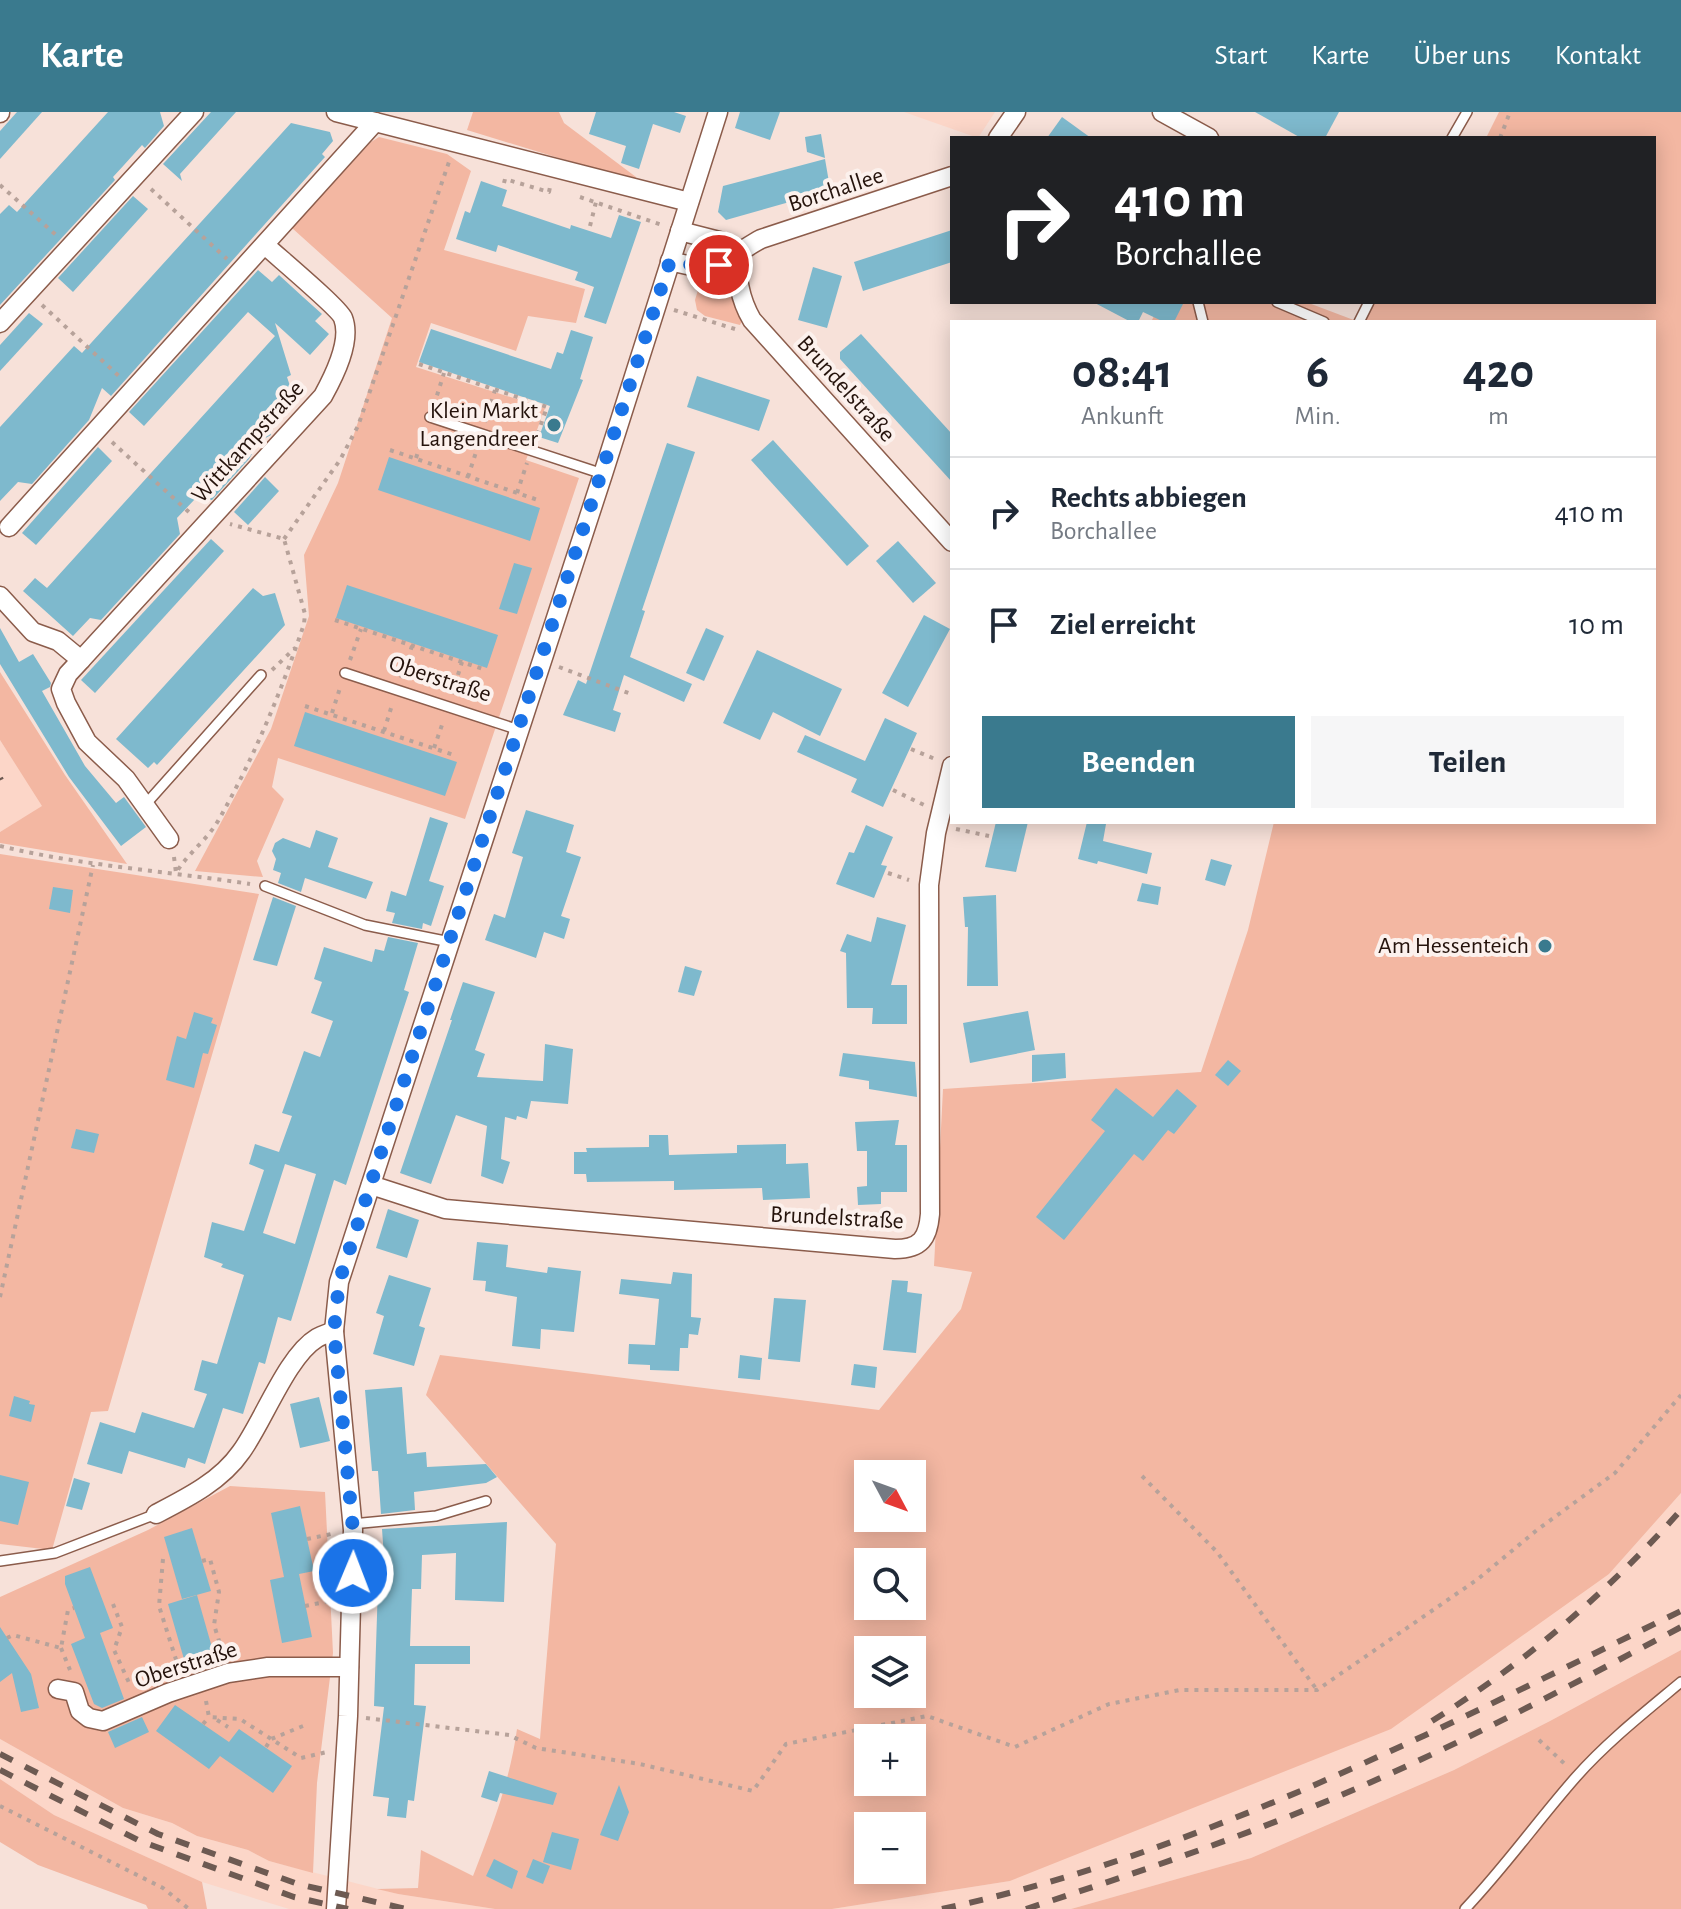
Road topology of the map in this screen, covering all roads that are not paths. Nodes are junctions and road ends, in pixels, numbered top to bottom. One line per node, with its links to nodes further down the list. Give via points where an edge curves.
1 (194, 112): 19 (street)
2 (336, 112): 7 (street)
3 (718, 112): 12 (street)
4 (1016, 112): 8 (street)
5 (1162, 112): 9 (street)
6 (1467, 112): 10 (lane)
7 (375, 122): 12 (street); 14 (street)
8 (999, 136)
9 (1205, 136)
10 (1453, 136)
11 (950, 177): 15 (street, Borchallee)
12 (689, 202): 13 (street)
13 (680, 231): 15 (street, via 723,242); 16 (street)
14 (265, 245): 22 (street); 25 (street, Wittkampstraße, via 341,314 343,345 332,379 323,396)
15 (736, 252): 16 (street, Borchallee, via 719,265); 23 (street, Brundelstraße, via 743,305 765,335)
16 (670, 261): 21 (street)
17 (1282, 304): 18 (lane)
18 (1319, 320)
19 (0, 323)
20 (430, 417): 21 (lane)
21 (603, 474): 28 (street)
22 (3, 527)
23 (950, 540)
24 (0, 596): 25 (street, via 33,632 58,641)
25 (81, 660): 30 (street, Wittkampstraße, via 61,689 66,703 87,742)
26 (345, 673): 28 (lane, Oberstraße)
27 (261, 675): 30 (lane)
28 (519, 730): 33 (street)
29 (950, 775): 34 (street, Brundelstraße, via 927,910 930,1214 922,1241 909,1249 445,1209)
30 (145, 805): 31 (street, Wittkampstraße)
31 (169, 839)
32 (265, 886): 33 (lane, via 365,925)
33 (450, 942): 34 (street)
34 (371, 1185): 35 (street, via 339,1282)
35 (334, 1331): 37 (street, via 301,1351 241,1453 221,1474); 38 (street)
36 (486, 1501): 38 (lane, via 436,1516)
37 (156, 1514): 39 (lane, via 55,1553)
38 (353, 1527): 40 (street)
39 (0, 1561)
40 (349, 1667): 42 (street, Oberstraße, via 268,1667 228,1673 103,1721 80,1711 74,1692); 43 (street)
41 (1681, 1682): 44 (lane, via 1577,1776)
42 (58, 1689)
43 (336, 1909)
44 (1465, 1909)

